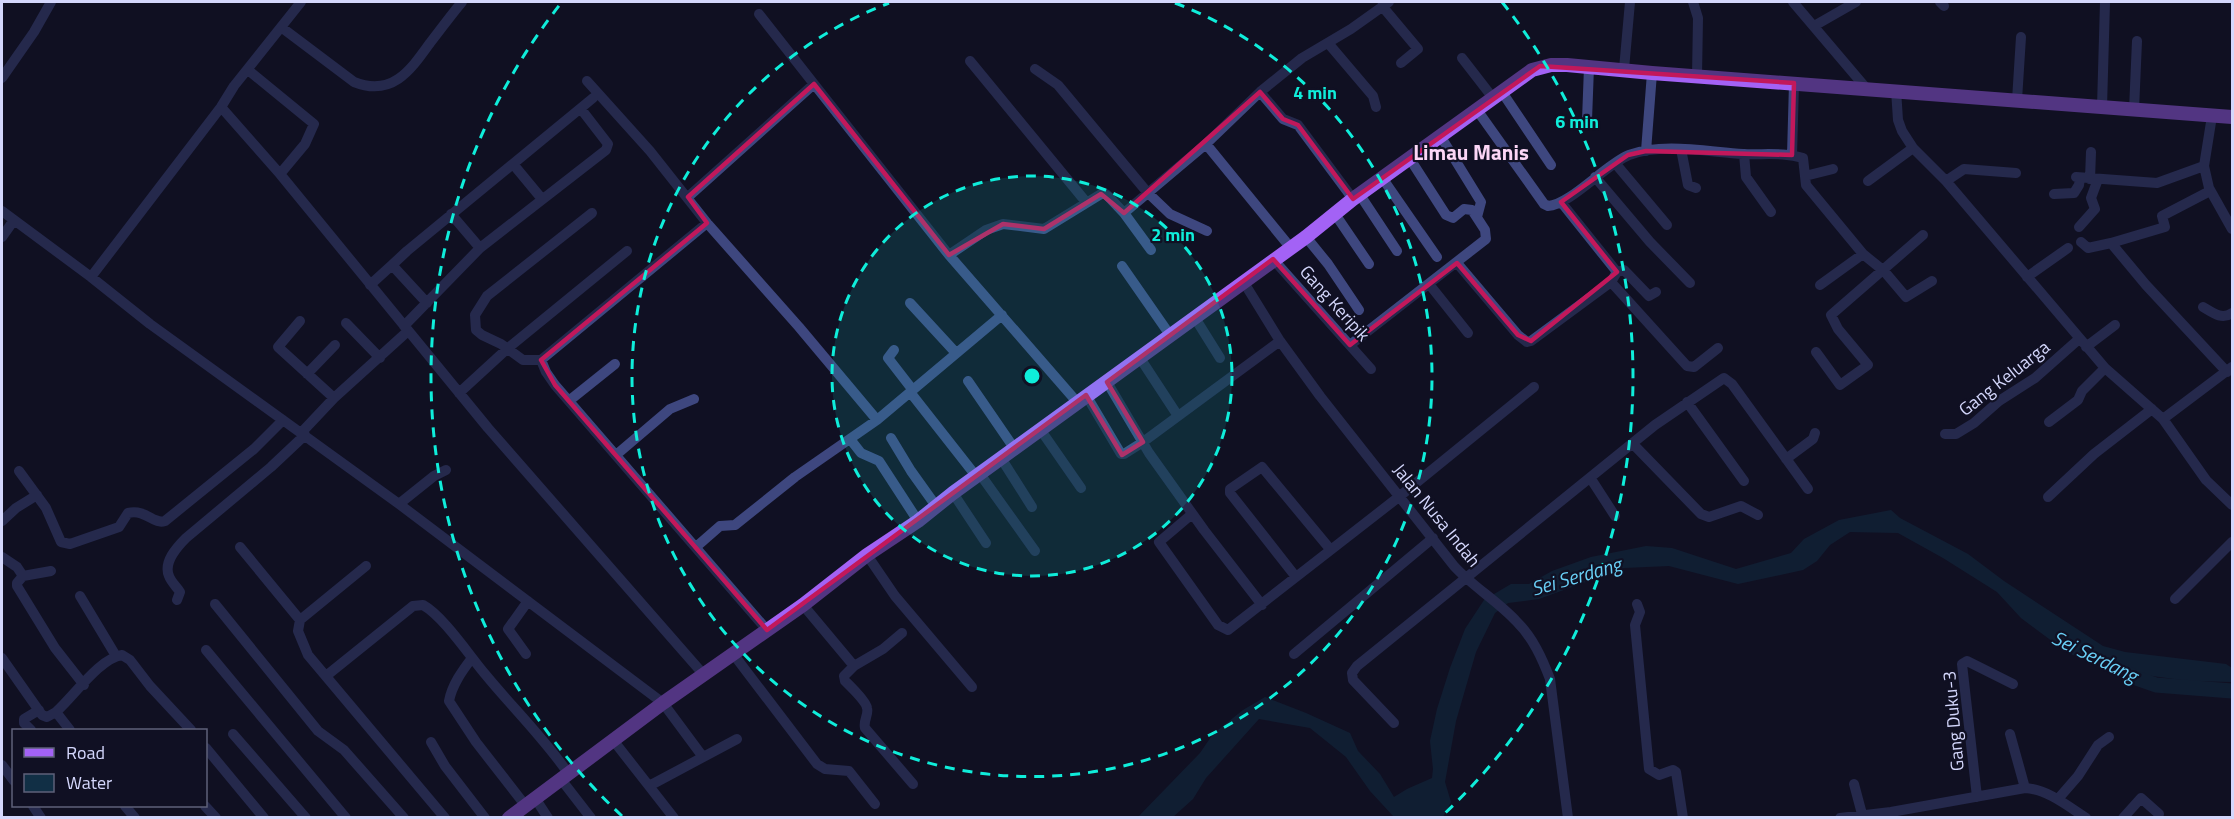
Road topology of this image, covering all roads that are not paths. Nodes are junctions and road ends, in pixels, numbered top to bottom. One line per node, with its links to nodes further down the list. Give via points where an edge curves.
1 (51, 2): 25 (street)
2 (301, 2): 12 (street)
3 (462, 2): 12 (street, via 406,74 383,86 367,87 354,82)
4 (1630, 2): 21 (street)
5 (1693, 2): 24 (street, via 1698,18)
6 (1793, 2): 11 (street)
7 (1856, 2): 11 (street)
8 (2105, 2): 37 (street)
9 (1386, 4): 15 (street); 18 (street, via 1418,49)
10 (759, 14): 28 (street)
11 (1814, 26): 29 (street)
12 (282, 27): 22 (street)
13 (2021, 37): 34 (street)
14 (2137, 41): 40 (street)
15 (1328, 43): 31 (street, via 1302,58); 36 (street, via 1373,96)
16 (1462, 58): 32 (street)
17 (970, 61): 73 (street)
18 (1401, 63)
19 (1589, 67): 21 (main road); 32 (main road, via 1540,66); 43 (street)
20 (1035, 69): 68 (street, via 1058,86)
21 (1624, 69): 23 (main road)
22 (248, 70): 35 (street); 59 (street, via 314,124)
23 (1652, 73): 24 (main road); 48 (street)
24 (1697, 76): 27 (main road)
25 (2, 78)
26 (587, 81): 70 (street)
27 (1794, 82): 29 (main road); 51 (street)
28 (814, 84): 70 (street); 100 (street)
29 (1866, 88): 30 (main road)
30 (1896, 90): 34 (main road); 46 (street, via 1898,120)
31 (1260, 92): 45 (street); 71 (street, via 1283,119 1298,125)
32 (1497, 95): 39 (main road); 55 (street)
33 (593, 98): 38 (street)
34 (2018, 100): 37 (main road)
35 (221, 107): 59 (street); 108 (street)
36 (1376, 107)
37 (2102, 107): 40 (main road)
38 (581, 109): 54 (street); 72 (street, via 608,144 606,150)
39 (1477, 110): 44 (main road); 74 (street, via 1544,204)
40 (2134, 110): 41 (main road)
41 (2212, 116): 42 (main road); 56 (street)
42 (2232, 117)
43 (1587, 120)
44 (1441, 137): 52 (main road); 81 (street, via 1481,202)
45 (1206, 144): 68 (street); 93 (street)
46 (1913, 148): 64 (street); 65 (street)
47 (1681, 149): 48 (street); 50 (street); 66 (street, via 1688,185)
48 (1646, 151): 53 (street)
49 (2091, 152): 63 (street)
50 (1744, 154): 51 (street); 76 (street, via 1747,181)
51 (1792, 155): 60 (street, via 1803,158)
52 (1410, 159): 62 (main road); 81 (street, via 1446,215 1453,218 1468,209)
53 (1616, 163): 61 (street); 84 (street)
54 (513, 164): 72 (street); 79 (street)
55 (1551, 165)
56 (2204, 166): 63 (street, via 2157,183); 67 (street)
57 (1833, 169): 60 (street)
58 (2016, 173): 65 (street, via 1964,169)
59 (280, 174): 115 (street)
60 (1805, 176): 99 (street, via 1808,188)
61 (1595, 177): 74 (street); 113 (street)
62 (1383, 178): 71 (main road); 101 (street)
63 (2086, 178): 69 (street, via 2074,193); 85 (street, via 2095,208)
64 (1868, 181)
65 (1946, 181): 110 (street)
66 (1696, 188)
67 (2211, 191): 86 (street); 92 (street, via 2162,216 2165,227)
68 (1147, 192): 78 (street); 87 (street, via 1170,214)
69 (2054, 194)
70 (688, 197): 83 (street)
71 (1356, 197): 80 (main road); 97 (street)
72 (542, 199): 94 (street)
73 (1086, 202): 78 (street, via 1106,194); 100 (street, via 1044,230 1003,224 986,230)
74 (1562, 202): 109 (street)
75 (2, 211): 82 (street)
76 (1771, 212)
77 (592, 213): 136 (street, via 482,301 475,318 476,330)
78 (1124, 213): 96 (street)
79 (452, 214): 94 (street); 105 (street)
80 (1335, 214): 90 (main road); 104 (street)
81 (1477, 217): 103 (street, via 1486,239)
82 (14, 220): 89 (street); 108 (street)
83 (707, 223): 143 (street); 163 (street)
84 (1667, 225)
85 (2079, 227)
86 (2232, 230)
87 (1207, 231)
88 (1923, 235): 107 (street)
89 (2, 237)
90 (1306, 237): 93 (main road); 121 (street)
91 (2081, 242): 92 (street, via 2088,248)
92 (2111, 243): 147 (street, via 2146,285)
93 (1290, 247): 102 (main road)
94 (480, 248): 118 (street)
95 (2068, 248): 110 (street)
96 (1151, 250)
97 (1397, 250)
98 (627, 251): 136 (street)
99 (1863, 254): 107 (street); 116 (street)
100 (949, 255): 123 (street)
101 (1437, 257)
102 (1273, 259): 111 (main road); 134 (street, Gang Keripik)
103 (1457, 263): 109 (street, via 1527,342); 114 (street)
104 (1369, 264)
105 (392, 265): 115 (street); 118 (street)
106 (1122, 266): 130 (street)
107 (1884, 271): 112 (street, via 1906,297); 138 (street, via 1831,315 1868,365 1840,385)
108 (92, 277): 162 (street)
109 (1614, 277): 117 (street, via 1624,270 1648,296); 135 (street, via 1687,366 1694,367)
110 (2027, 277): 132 (street)
111 (1243, 281): 124 (main road); 131 (street, Jalan Nusa Indah)
112 (1932, 281)
113 (1690, 282)
114 (1429, 284): 129 (street); 134 (street)
115 (370, 285): 128 (street)
116 (1820, 285)
117 (1656, 292)
118 (428, 303): 128 (street)
119 (910, 303): 139 (street)
120 (2203, 307): 122 (street, via 2219,316)
121 (1359, 310)
122 (2232, 313)
123 (1002, 315): 139 (street); 156 (street)
124 (1195, 318): 130 (main road); 142 (street)
125 (300, 321): 148 (street, via 278,347)
126 (346, 323): 140 (street)
127 (2115, 325): 132 (street, Gang Keluarga)
128 (406, 328): 140 (street); 153 (street)
129 (1468, 333)
130 (1170, 335): 141 (main road)
131 (1280, 341): 160 (street); 186 (street, Jalan Nusa Indah)
132 (2082, 343): 145 (street); 168 (street, Gang Keluarga, via 1974,423 1956,434)
133 (335, 345): 148 (street)
134 (1350, 345): 146 (street, Gang Keripik)
135 (1718, 348)
136 (507, 349): 143 (street, via 523,360); 153 (street)
137 (894, 350): 152 (street, via 888,358)
138 (1816, 352)
139 (956, 353): 152 (street)
140 (380, 358): 154 (street)
141 (1140, 358): 150 (main road); 160 (street)
142 (1220, 358)
143 (541, 360): 157 (street)
144 (615, 364): 157 (street)
145 (2104, 368): 159 (street); 164 (street, via 2078,400)
146 (1371, 369)
147 (2230, 370): 161 (street)
148 (307, 374): 154 (street)
149 (968, 381): 173 (street)
150 (1107, 382): 156 (main road); 171 (street)
151 (1534, 387): 186 (street)
152 (911, 390): 163 (street); 179 (street)
153 (459, 393): 230 (street)
154 (334, 398): 167 (street)
155 (694, 399): 174 (street, via 670,409)
156 (1082, 399): 165 (main road); 171 (street, via 1122,455)
157 (570, 400): 174 (street)
158 (1687, 402): 172 (street); 176 (street, via 1724,378); 181 (street)
159 (2152, 409): 161 (street); 187 (street, via 2094,454)
160 (1178, 416): 171 (street)
161 (2163, 419): 189 (street, via 2206,480)
162 (283, 420): 167 (street); 185 (street, via 254,449 161,523 142,512 128,513 119,527 65,543)
163 (877, 420): 170 (street)
164 (2049, 422)
165 (1040, 429): 173 (main road); 182 (street)
166 (1815, 433): 176 (street, via 1813,440)
167 (303, 434): 188 (street); 213 (street, via 176,548 168,575 180,592)
168 (1945, 434)
169 (891, 438): 190 (street)
170 (850, 439): 196 (street, via 861,453 879,461); 201 (street, via 735,525 720,526)
171 (1143, 442): 192 (street)
172 (1633, 444): 180 (street); 193 (street, via 1701,514 1709,517 1741,506)
173 (1014, 448): 175 (main road)
174 (616, 455): 201 (street)
175 (1001, 458): 179 (main road); 191 (street)
176 (1786, 459): 183 (street)
177 (446, 470): 188 (street)
178 (19, 471): 185 (street)
179 (978, 475): 184 (main road); 203 (street)
180 (1591, 479): 194 (street); 210 (street)
181 (1744, 481)
182 (1081, 488)
183 (1808, 489)
184 (953, 493): 190 (main road); 199 (street)
185 (38, 495): 195 (street)
186 (1400, 496): 197 (street, Jalan Nusa Indah); 202 (street)
187 (2048, 497)
188 (399, 504): 214 (street)
189 (2232, 505)
190 (936, 506): 196 (main road)
191 (1032, 507)
192 (1192, 513): 218 (street); 218 (street, via 1159,542 1218,624 1228,630)
193 (1758, 515)
194 (1615, 516)
195 (2, 521)
196 (918, 521): 204 (main road)
197 (1433, 538): 210 (street, Jalan Nusa Indah); 224 (street)
198 (2232, 542): 212 (street)
199 (986, 543)
200 (240, 547): 219 (street)
201 (696, 547): 220 (street)
202 (1330, 549): 209 (street); 209 (street, via 1262,467 1230,489)
203 (1035, 551)
204 (867, 555): 217 (main road); 234 (street, via 895,596)
205 (2, 557): 208 (street)
206 (366, 566): 219 (street)
207 (51, 571): 208 (street)
208 (23, 576): 233 (street, via 17,586 55,648)
209 (1296, 577): 218 (street)
210 (1470, 582): 238 (street, via 1437,600 1352,673 1353,680); 274 (street, Jalan Nusa Indah, via 1517,621 1542,657 1550,679)
211 (80, 596): 226 (street)
212 (2175, 599)
213 (177, 600)
214 (528, 601): 223 (street, via 508,629); 235 (street)
215 (215, 604): 268 (street, via 318,731 344,750)
216 (1637, 604): 275 (street, via 1640,612 1635,626 1649,769 1659,775 1676,772)
217 (803, 605): 220 (main road); 229 (street)
218 (1262, 605)
219 (300, 620): 231 (street, via 298,631 308,655)
220 (767, 630): 225 (main road)
221 (902, 633): 229 (street, via 883,650)
222 (206, 650): 267 (street)
223 (526, 654)
224 (1294, 654)
225 (734, 655): 230 (main road); 260 (street, via 817,764 825,769 849,771)
226 (116, 656): 233 (street, via 103,663); 241 (street, via 128,658)
227 (2, 658): 236 (street)
228 (472, 658): 231 (street, via 430,609 419,604); 251 (street, via 547,744); 259 (street, via 449,701 476,742)
229 (854, 666): 253 (street, via 844,681 867,706 865,728)
230 (704, 675): 235 (main road)
231 (326, 676): 269 (street)
232 (2013, 684): 257 (street, Gang Duku-3, via 1967,661 1962,664)
233 (84, 685): 237 (street)
234 (972, 687)
235 (663, 703): 246 (main road); 249 (street)
236 (39, 710): 237 (street, via 45,717); 239 (street, via 24,719)
237 (56, 712): 240 (street)
238 (1394, 723)
239 (30, 729)
240 (69, 729)
241 (190, 729)
242 (233, 734): 266 (street)
243 (2010, 734): 256 (street)
244 (2109, 737): 258 (street, via 2098,744)
245 (737, 739): 249 (street)
246 (613, 740): 251 (main road); 255 (street)
247 (431, 742): 270 (street)
248 (207, 749): 265 (street)
249 (703, 757): 255 (street)
250 (2, 765): 252 (street)
251 (564, 776): 259 (main road); 272 (street)
252 (12, 778)
253 (913, 784)
254 (1854, 784): 261 (street)
255 (649, 786): 273 (street)
256 (2025, 788): 257 (street); 258 (street, via 2037,789)
257 (1977, 797): 263 (street)
258 (2058, 800): 277 (street)
259 (530, 801): 264 (main road); 271 (street)
260 (875, 804)
261 (1862, 814): 263 (street); 276 (street)
262 (2159, 814): 278 (street, via 2141,798)
263 (1891, 815)
264 (510, 817)
265 (264, 818)
266 (306, 818)
267 (346, 818)
268 (404, 818)
269 (445, 818)
270 (485, 818)
271 (548, 818)
272 (591, 818)
273 (674, 818)
274 (1568, 818)
275 (1683, 818)
276 (1840, 818)
277 (2086, 818)
278 (2123, 818)

